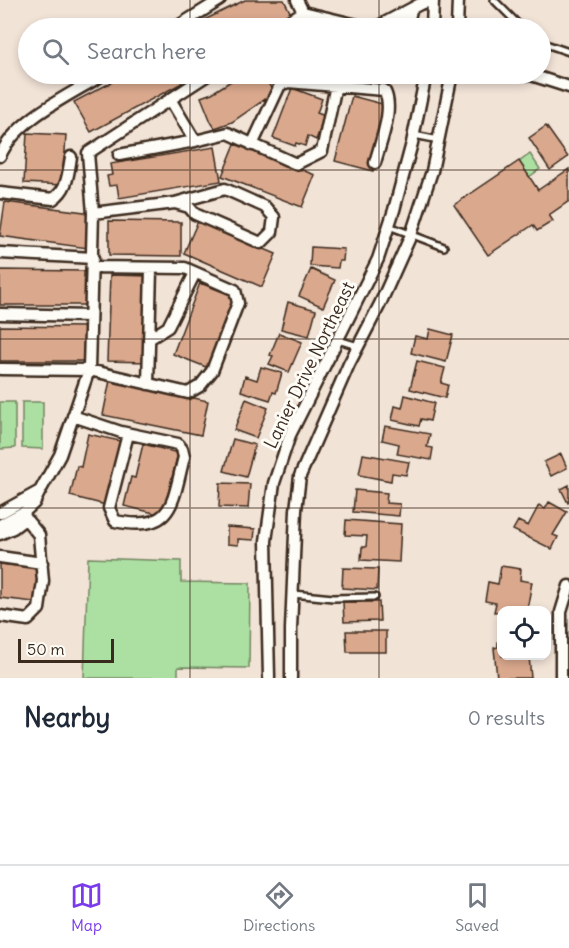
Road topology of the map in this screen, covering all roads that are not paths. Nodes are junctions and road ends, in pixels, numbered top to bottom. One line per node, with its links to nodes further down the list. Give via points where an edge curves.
1 (220, 0): 7 (street)
2 (458, 0): 13 (street)
3 (494, 0): 14 (lane)
4 (433, 1): 6 (street); 12 (street)
5 (302, 4): 8 (street); 9 (street)
6 (411, 10): 10 (street); 11 (street)
7 (191, 18)
8 (288, 18)
9 (343, 18)
10 (394, 18)
11 (409, 18)
12 (432, 18)
13 (457, 18)
14 (512, 18)
15 (551, 46): 16 (lane)
16 (569, 52)
17 (551, 81): 25 (street)
18 (88, 84): 32 (street, via 28,122 5,144)
19 (193, 84): 26 (street)
20 (283, 84): 30 (street)
21 (320, 84): 24 (street)
22 (424, 84): 27 (street, Lanier Drive Northeast)
23 (450, 84): 28 (street, Lanier Drive Northeast)
24 (336, 85): 30 (street, via 322,151 296,164); 34 (street, via 384,90 387,95 388,110)
25 (569, 87)
26 (170, 99): 29 (street); 37 (street, via 88,153)
27 (414, 135): 28 (lane); 38 (street, Lanier Drive Northeast)
28 (439, 140): 39 (street, Lanier Drive Northeast)
29 (195, 141): 30 (street, via 228,133); 31 (street)
30 (252, 145)
31 (119, 155)
32 (0, 156)
33 (71, 157): 35 (street, via 66,186 53,199)
34 (375, 163)
35 (0, 193)
36 (175, 202): 36 (street, via 261,243 272,232 274,217 266,207 225,189); 37 (street)
37 (93, 213): 42 (street)
38 (389, 226): 39 (lane); 48 (street, Lanier Drive Northeast, via 378,259)
39 (411, 235): 40 (lane); 49 (street, Lanier Drive Northeast)
40 (444, 247)
41 (0, 253): 42 (street)
42 (92, 263): 43 (street); 46 (street)
43 (151, 268): 44 (street, via 185,268); 47 (street)
44 (195, 273): 47 (street, via 168,327); 52 (street, via 236,290 238,297 212,371 188,393)
45 (0, 315): 46 (street)
46 (90, 316): 51 (street)
47 (149, 339): 52 (street)
48 (338, 340): 49 (lane); 66 (street, Lanier Drive Northeast, via 290,435 274,483 266,541)
49 (358, 346): 63 (street, Lanier Drive Northeast, via 300,476)
50 (0, 369): 51 (street)
51 (89, 370): 52 (street); 53 (street)
52 (148, 384)
53 (73, 416): 54 (street); 55 (street, via 60,455)
54 (128, 434): 54 (street, via 178,444 182,449 184,457 170,509 153,522 135,525 114,520 109,508)
55 (40, 491): 56 (street); 57 (street); 58 (street, via 24,512)
56 (0, 513)
57 (25, 518): 59 (street); 61 (street, via 39,535)
58 (0, 525)
59 (0, 534)
60 (0, 557): 61 (street)
61 (42, 563): 65 (street, via 39,609 28,620)
62 (569, 586): 68 (street, via 561,612)
63 (293, 594): 64 (lane); 67 (street, Lanier Drive Northeast)
64 (375, 597)
65 (0, 616)
66 (269, 678)
67 (291, 678)
68 (561, 678)

